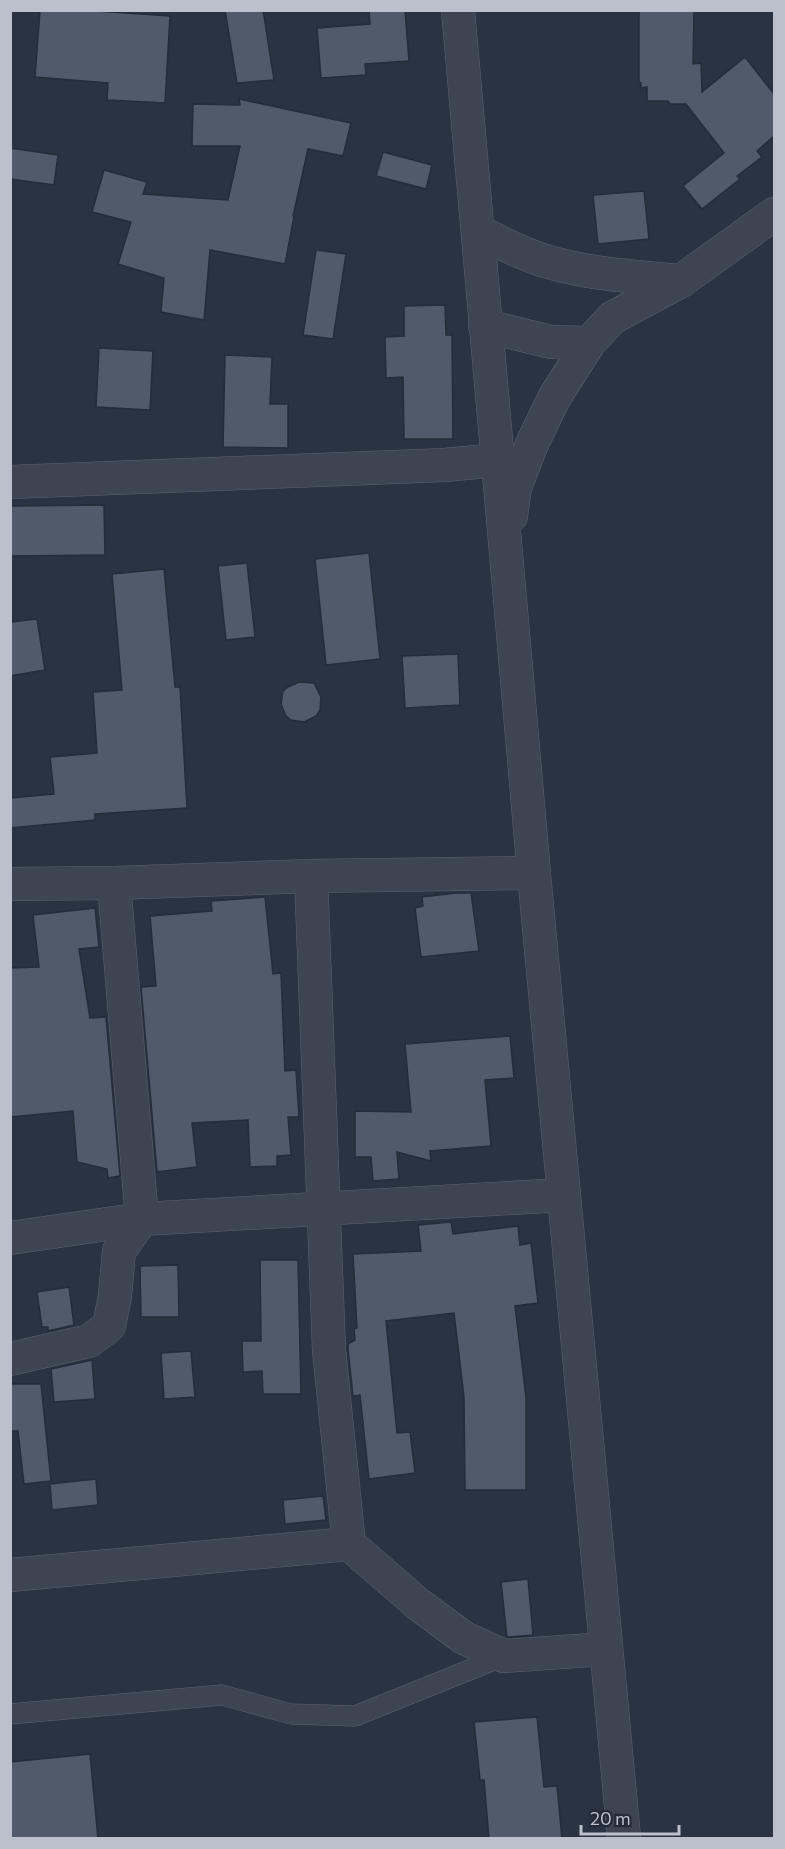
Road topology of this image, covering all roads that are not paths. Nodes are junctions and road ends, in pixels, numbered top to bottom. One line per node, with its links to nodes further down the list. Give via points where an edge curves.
1 (458, 10): 3 (street)
2 (774, 214): 4 (street)
3 (479, 232): 4 (street, via 555,264); 5 (street)
4 (681, 281): 6 (street, via 612,318)
5 (485, 326): 6 (street, via 551,342); 7 (street)
6 (589, 343): 9 (street, via 554,398 515,487)
7 (497, 460): 8 (street); 9 (street)
8 (10, 482)
9 (506, 552): 10 (street)
10 (534, 873): 11 (street); 14 (street)
11 (311, 876): 12 (street); 15 (street)
12 (114, 883): 13 (street); 16 (street)
13 (10, 884)
14 (563, 1195): 15 (street); 21 (street)
15 (322, 1209): 16 (street); 19 (street, via 329,1350)
16 (142, 1219): 17 (street); 18 (street, via 119,1251 109,1326 89,1341)
17 (10, 1238)
18 (10, 1359)
19 (349, 1544): 20 (street); 22 (street, via 464,1638)
20 (10, 1575)
21 (606, 1649): 22 (street); 24 (street)
22 (504, 1656): 23 (lane, via 355,1716 291,1714 222,1695)
23 (10, 1714)
24 (624, 1839)

